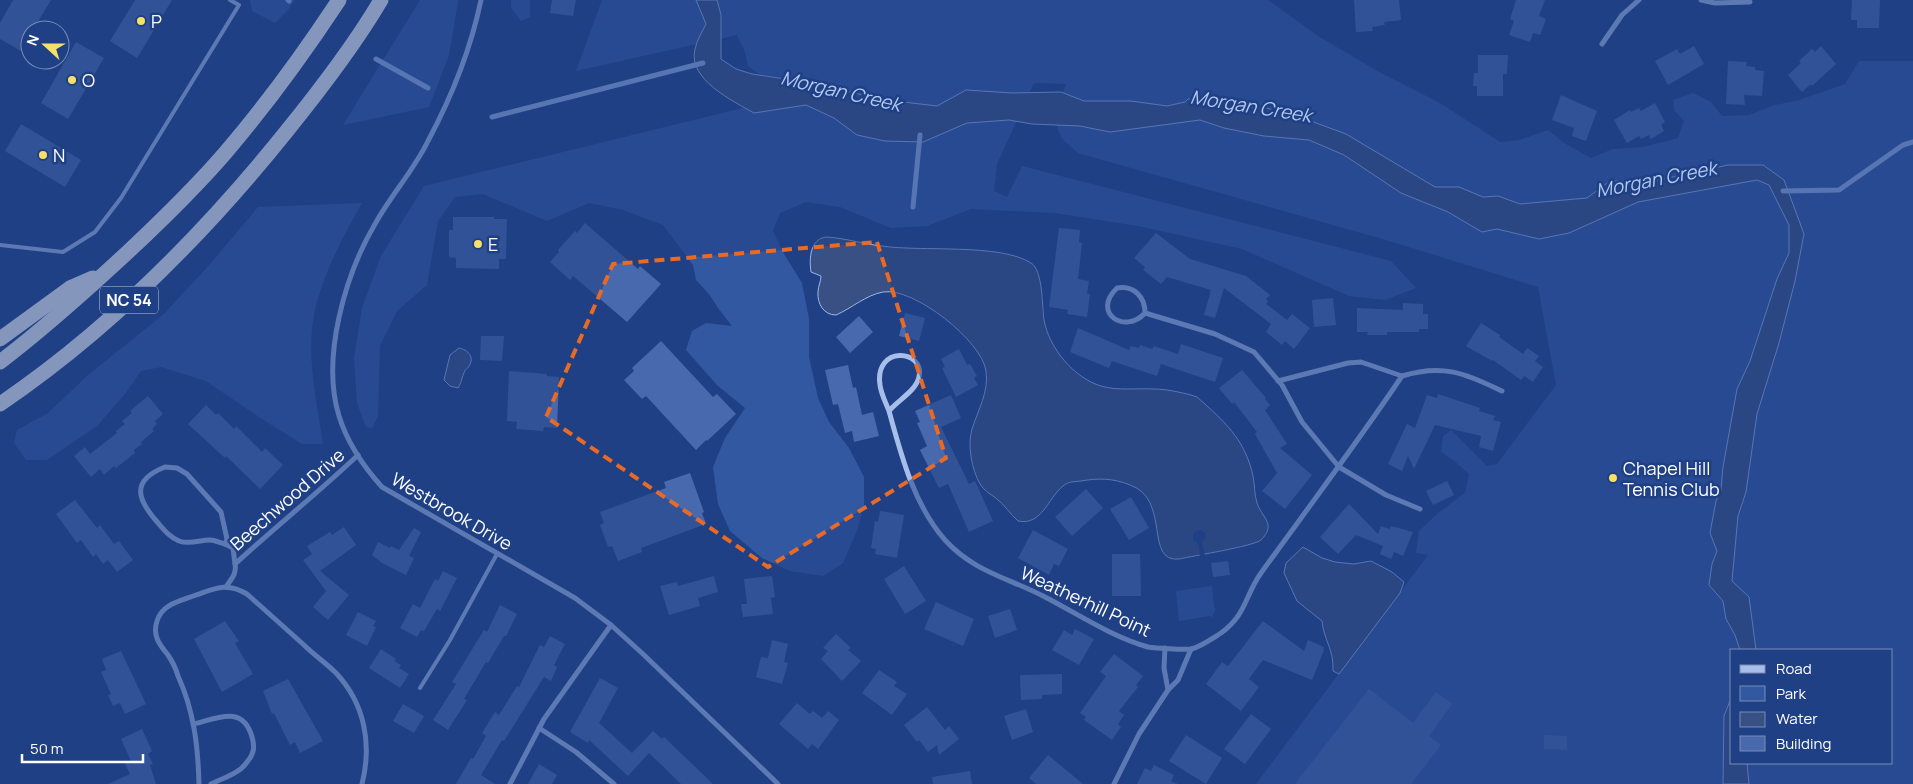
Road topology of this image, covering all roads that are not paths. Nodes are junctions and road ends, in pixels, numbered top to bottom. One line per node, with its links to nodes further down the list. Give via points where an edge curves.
1 (230, 0): 9 (lane, via 239,5 121,198 95,232 63,252)
2 (339, 0): 10 (highway, NC 54, via 296,64 226,152 181,202)
3 (481, 0): 20 (street, Westbrook Drive, via 460,70 445,106 428,143 374,224 342,305 333,372 335,391 339,416)
4 (1638, 0): 8 (street, via 1622,15)
5 (1701, 0): 6 (street)
6 (1750, 2)
7 (377, 3): 17 (highway, NC 54, via 310,102 238,192 124,304)
8 (1602, 44)
9 (0, 245)
10 (106, 272): 12 (highway, via 70,288); 13 (highway, NC 54)
11 (1145, 313): 11 (street, via 1142,298 1129,288 1117,288 1109,297 1109,315 1120,322 1132,322); 15 (street, via 1215,334 1254,352)
12 (0, 339)
13 (0, 362)
14 (1402, 376): 15 (street, via 1360,362); 16 (street, via 1428,370 1451,371); 21 (street)
15 (1278, 381): 21 (street, via 1302,422)
16 (1502, 392)
17 (5, 401): 19 (highway)
18 (889, 411): 18 (street, Weatherhill Point, via 910,393 920,376 918,366 902,354 893,356 882,370 880,385); 28 (street, Weatherhill Point, via 902,459 931,522 946,541 984,571 1043,596 1119,635 1150,647)
19 (0, 417)
20 (358, 456): 24 (street, Westbrook Drive, via 382,487); 25 (street, Beechwood Drive)
21 (1339, 467): 22 (street, via 1386,495); 29 (street, via 1259,576 1244,609 1234,622)
22 (1420, 509)
23 (225, 544): 23 (street, Beechwood Drive, via 227,538 222,512 187,474 177,468 165,467 145,480 141,491 142,503 171,538 183,542 209,540); 25 (street, Beechwood Drive, via 233,548)
24 (497, 554): 27 (street, Westbrook Drive, via 575,598); 30 (lane)
25 (235, 564): 26 (street, Beechwood Drive, via 234,576)
26 (226, 586): 32 (street, via 168,605 156,623 156,638 179,676); 36 (street, via 246,594 337,674 350,692 366,731 367,766)
27 (611, 625): 33 (street); 39 (street, Westbrook Drive)
28 (1165, 648): 29 (street, Weatherhill Point); 31 (street)
29 (1191, 649): 31 (street, via 1178,680)
30 (420, 688)
31 (1168, 690): 40 (street, via 1139,734)
32 (194, 724): 34 (street); 35 (street, via 230,715 243,720 249,728 254,750 248,762)
33 (539, 728): 37 (street); 38 (street, via 576,752)
34 (199, 784)
35 (211, 784)
36 (362, 784)
37 (510, 784)
38 (614, 784)
39 (778, 784)
40 (1114, 784)

